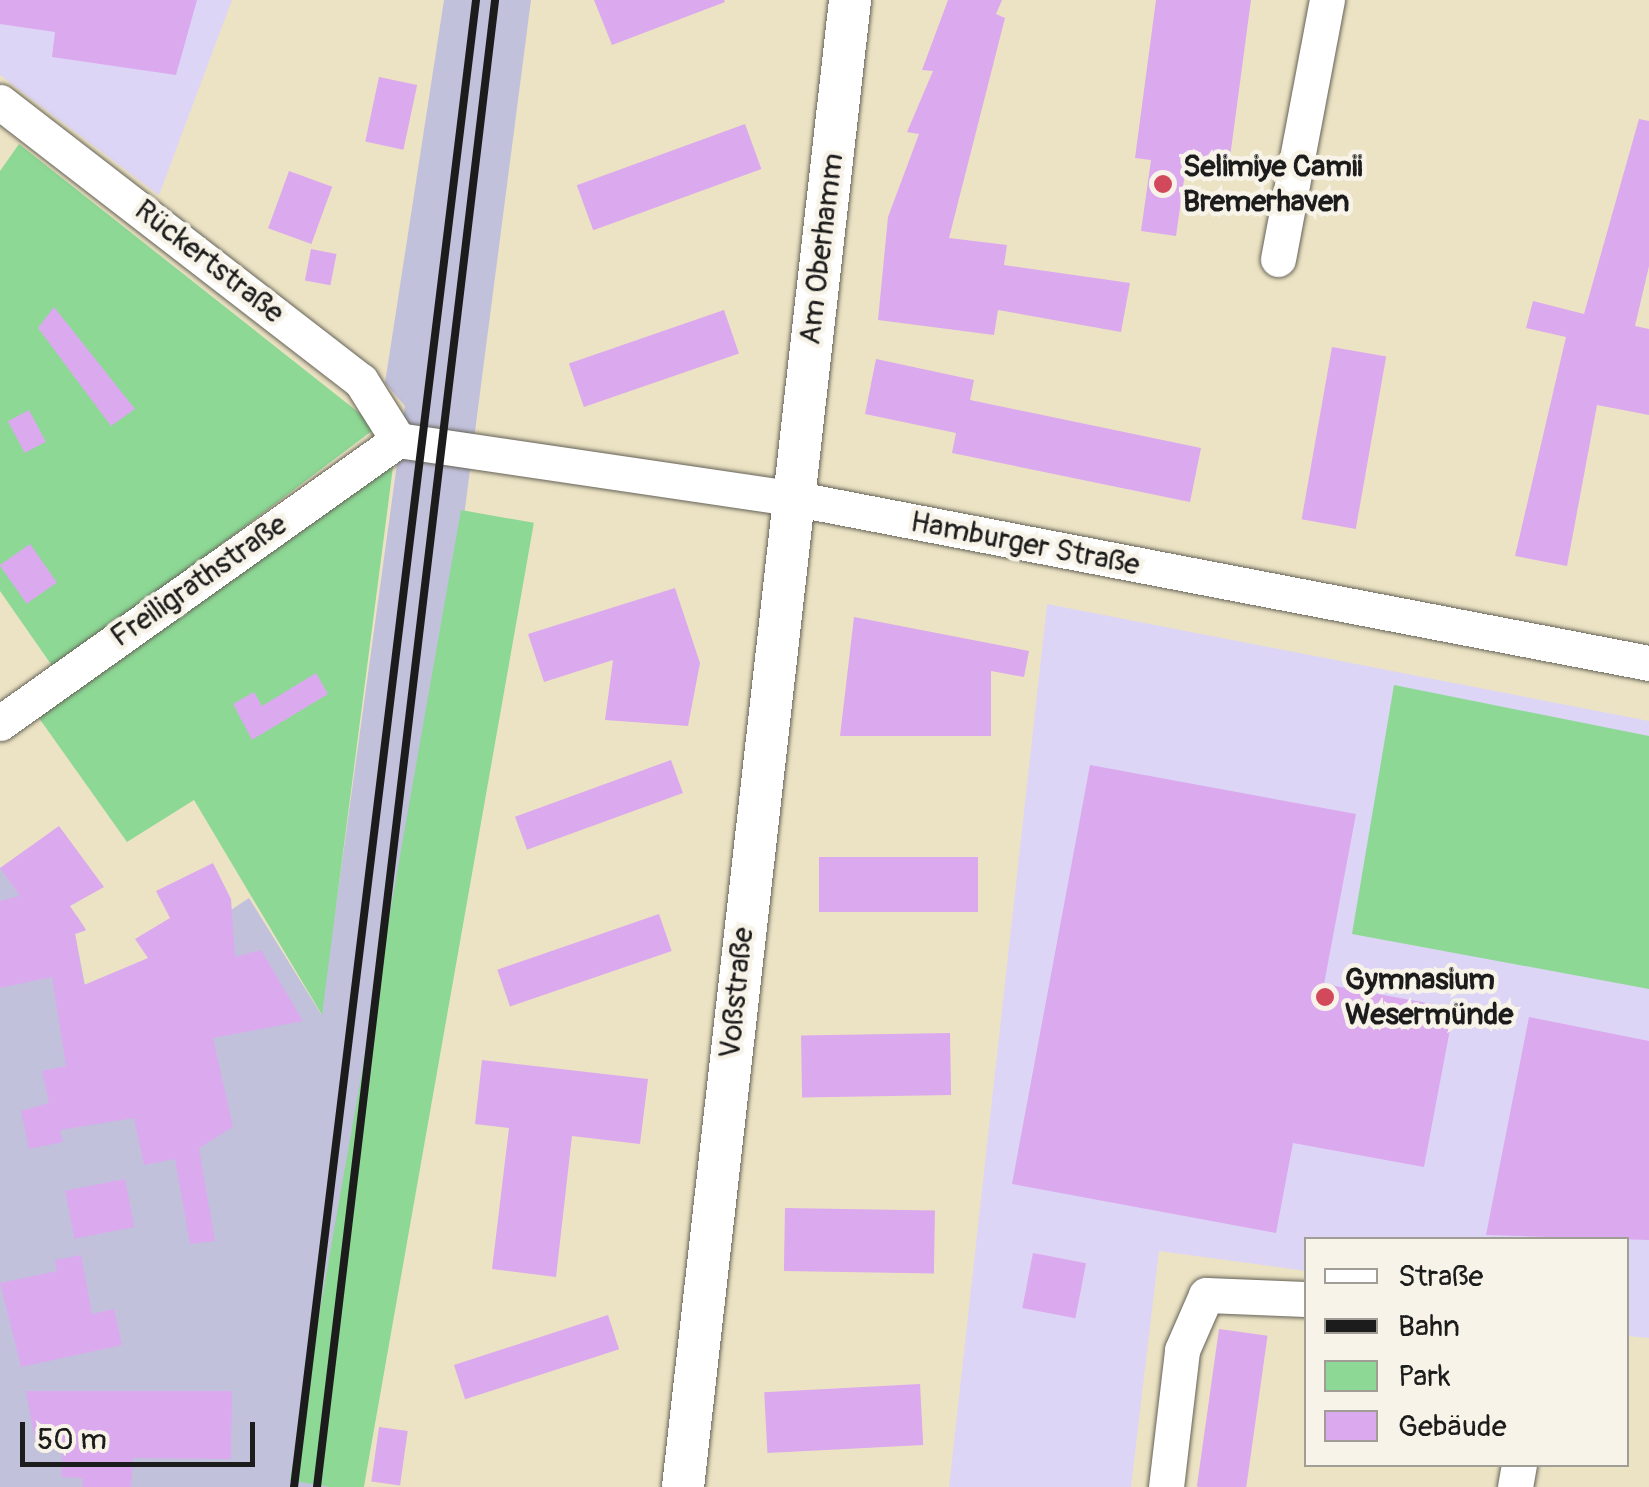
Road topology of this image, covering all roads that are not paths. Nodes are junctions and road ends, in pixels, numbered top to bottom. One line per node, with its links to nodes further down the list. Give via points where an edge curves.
1 (850, 0): 6 (street, Am Oberhamm)
2 (1327, 0): 4 (street)
3 (0, 102): 5 (street, Rückertstraße, via 361,381)
4 (1278, 259)
5 (387, 447): 6 (street, Hamburger Straße); 8 (street, Freiligrathstraße)
6 (792, 498): 7 (street, Hamburger Straße); 10 (street, Voßstraße)
7 (1649, 663)
8 (0, 723)
9 (1304, 1299): 11 (street, via 1206,1295 1182,1350)
10 (682, 1487)
11 (1166, 1487)

